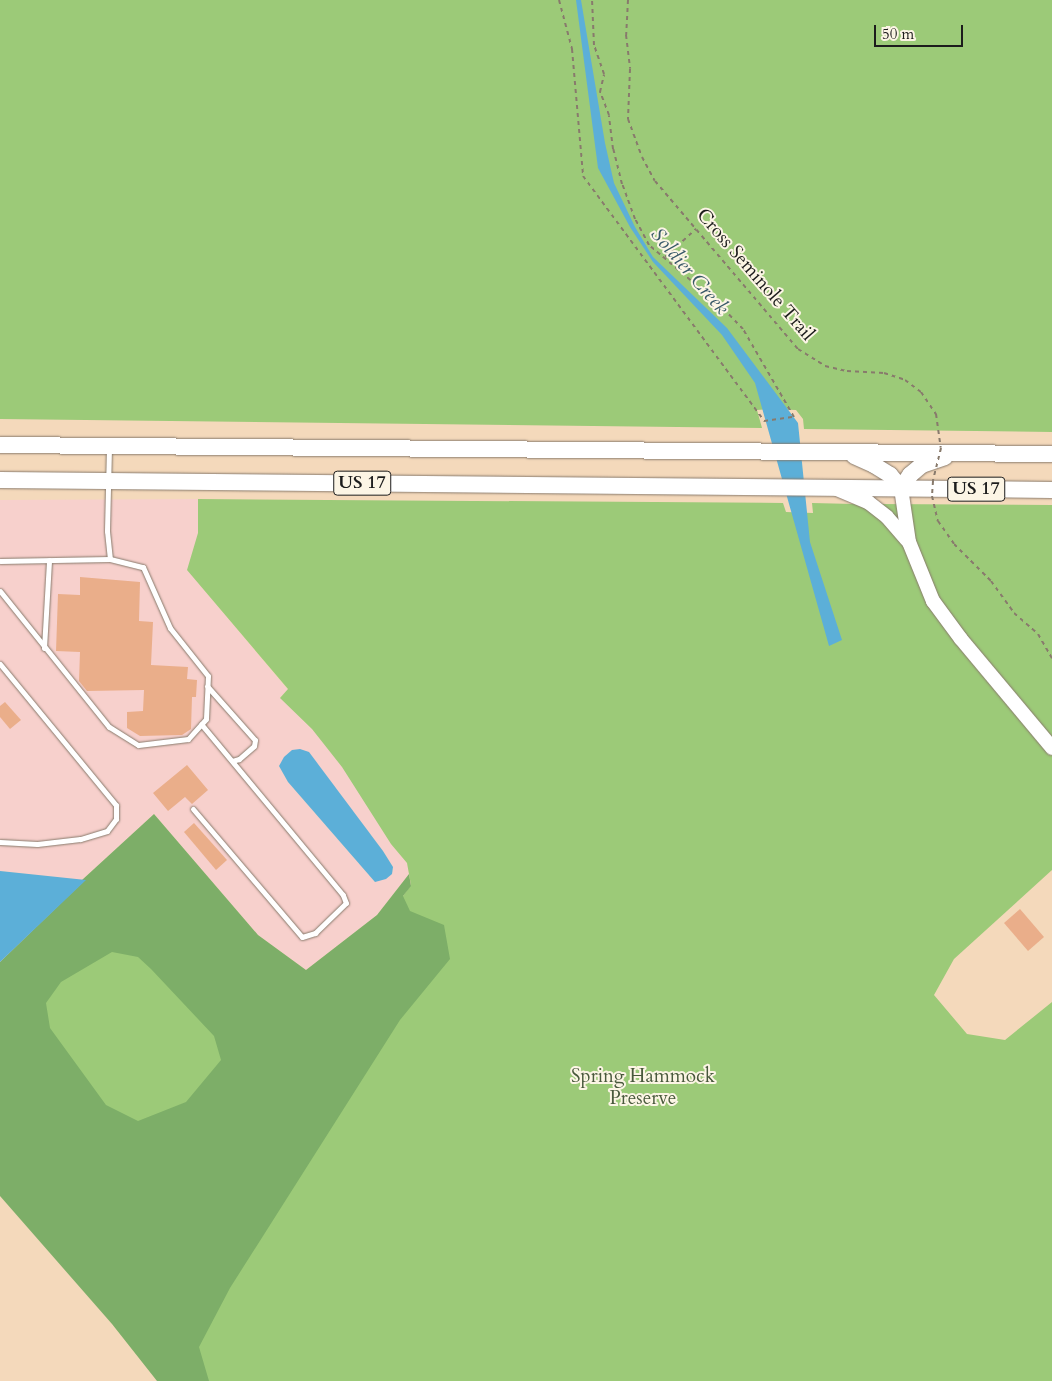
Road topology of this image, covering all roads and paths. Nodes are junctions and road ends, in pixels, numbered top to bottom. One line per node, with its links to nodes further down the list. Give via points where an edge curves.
1 (559, 0): 5 (path, via 572,49 583,176 764,421 794,417 743,329)
2 (592, 0): 5 (path, via 594,45 604,74 600,92 609,114 622,184 649,245)
3 (628, 0): 4 (path, Cross Seminole Trail, via 626,35 630,69 627,110 630,127 649,171)
4 (696, 229): 5 (path); 22 (path, Cross Seminole Trail, bridge, via 804,354 824,366 874,371 904,380 921,392 936,414 941,448 932,496 938,521 954,544 991,581 1014,613 1038,634)
5 (665, 257)
6 (0, 445): 7 (main road, US 17)
7 (109, 446): 8 (main road, US 17); 12 (lane)
8 (846, 453): 9 (main road, US 17); 14 (main road, via 890,475)
9 (954, 453): 10 (main road, US 17); 14 (main road, via 922,465)
10 (1052, 454)
11 (0, 480): 12 (main road, US 17)
12 (108, 481): 13 (main road, US 17); 17 (lane)
13 (826, 488): 14 (main road, US 17); 16 (street, via 868,502)
14 (900, 488): 15 (main road, US 17); 16 (street)
15 (1052, 490)
16 (909, 542): 26 (street, via 934,601 961,639)
17 (110, 559): 18 (lane); 24 (lane, via 143,567 170,628 208,676)
18 (49, 560): 19 (lane); 21 (lane)
19 (0, 561)
20 (0, 591): 21 (lane)
21 (44, 648): 25 (lane, via 109,727 138,745 188,739)
22 (1052, 658)
23 (0, 664): 29 (lane, via 116,805 116,819 107,831 80,839 37,844)
24 (207, 686): 25 (lane, via 206,720); 27 (lane, via 255,740 254,746)
25 (201, 724): 27 (lane)
26 (1052, 748)
27 (232, 761): 28 (lane, via 343,894 346,903 337,914 315,934 302,937)
28 (193, 808)
29 (0, 842)

